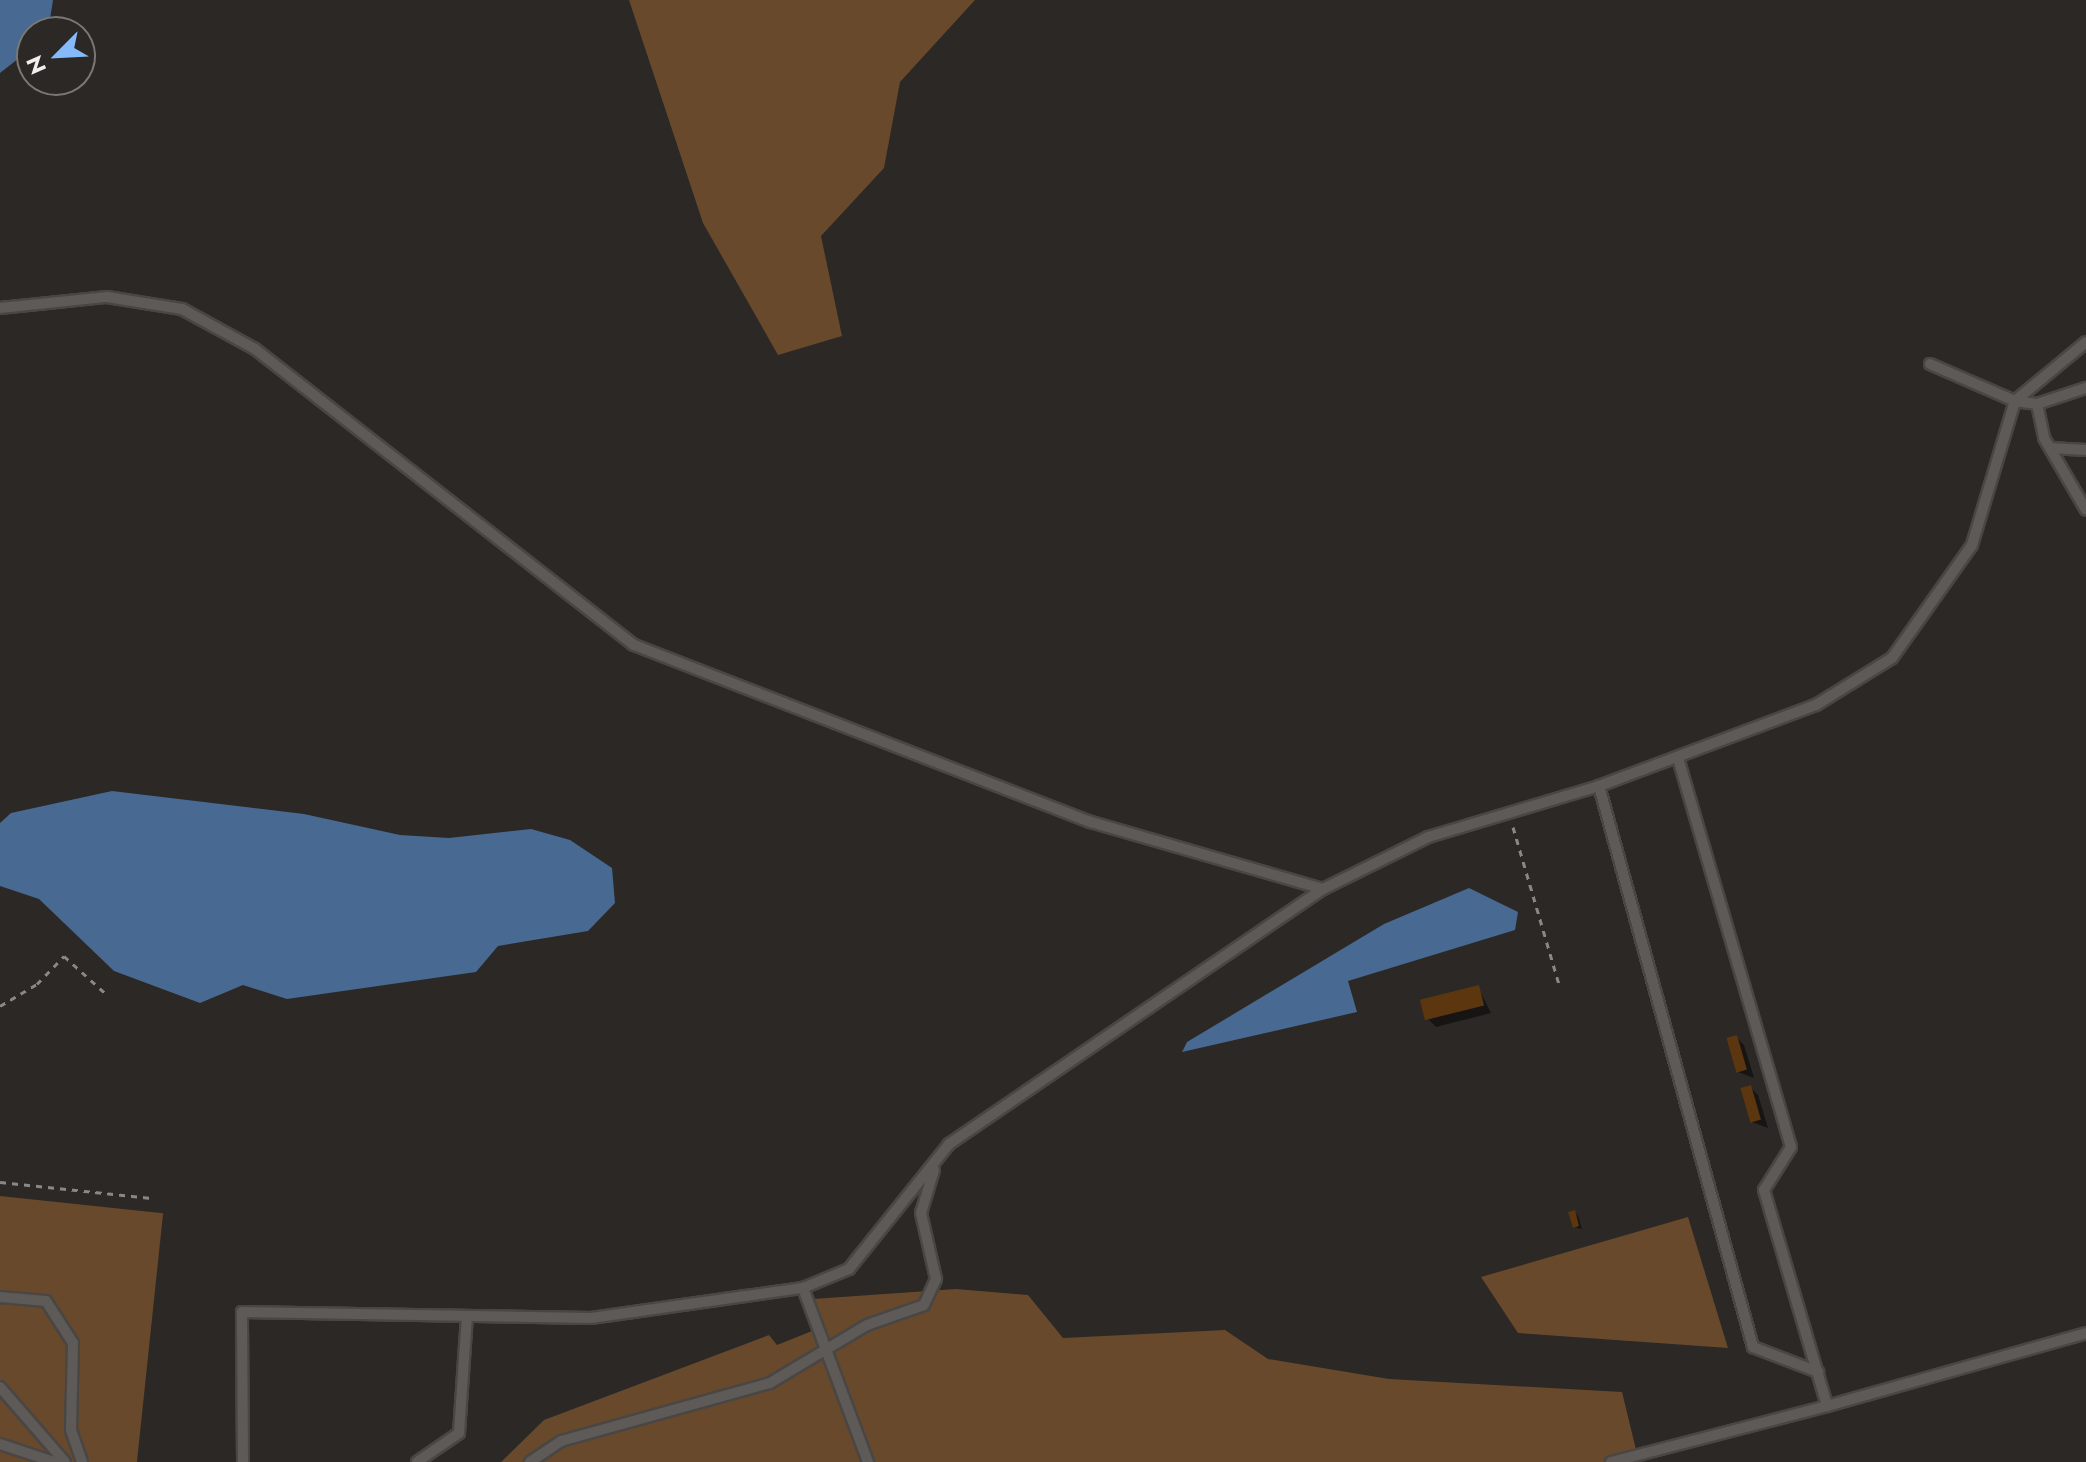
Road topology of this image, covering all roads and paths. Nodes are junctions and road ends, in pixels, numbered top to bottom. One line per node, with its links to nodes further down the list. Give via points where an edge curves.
1 (0, 308): 13 (lane, via 107,297 182,309 255,349 634,645 1091,822)
2 (2086, 342): 5 (lane)
3 (1930, 364): 5 (lane)
4 (2086, 388): 6 (lane)
5 (2015, 401): 6 (lane); 10 (lane, via 1972,545 1892,658 1816,705)
6 (2037, 404): 7 (lane)
7 (2050, 448): 8 (lane); 9 (lane)
8 (2086, 450)
9 (2086, 510)
10 (1678, 758): 11 (lane); 25 (lane, via 1791,1147 1764,1190)
11 (1599, 786): 12 (lane); 25 (lane, via 1753,1347)
12 (1510, 816): 13 (lane, via 1428,837); 14 (path)
13 (1323, 889): 17 (lane)
14 (1559, 984)
15 (106, 994): 16 (path, via 64,956)
16 (0, 1006)
17 (949, 1144): 20 (lane, via 849,1269); 24 (lane, via 929,1179 921,1213 936,1279 924,1305)
18 (0, 1182): 19 (path)
19 (151, 1198)
20 (803, 1288): 22 (lane, via 591,1318); 24 (lane)
21 (0, 1297): 31 (lane, via 46,1301 73,1343 71,1430)
22 (467, 1316): 32 (lane, via 242,1312); 33 (lane, via 459,1433)
23 (2086, 1333): 27 (lane)
24 (829, 1347): 34 (lane, via 770,1383 561,1441); 35 (lane)
25 (1818, 1372): 27 (lane)
26 (0, 1387): 30 (lane)
27 (1827, 1406): 36 (lane)
28 (0, 1444): 29 (lane)
29 (54, 1462)
30 (65, 1462)
31 (82, 1462)
32 (243, 1462)
33 (417, 1462)
34 (530, 1462)
35 (868, 1462)
36 (1611, 1462)

